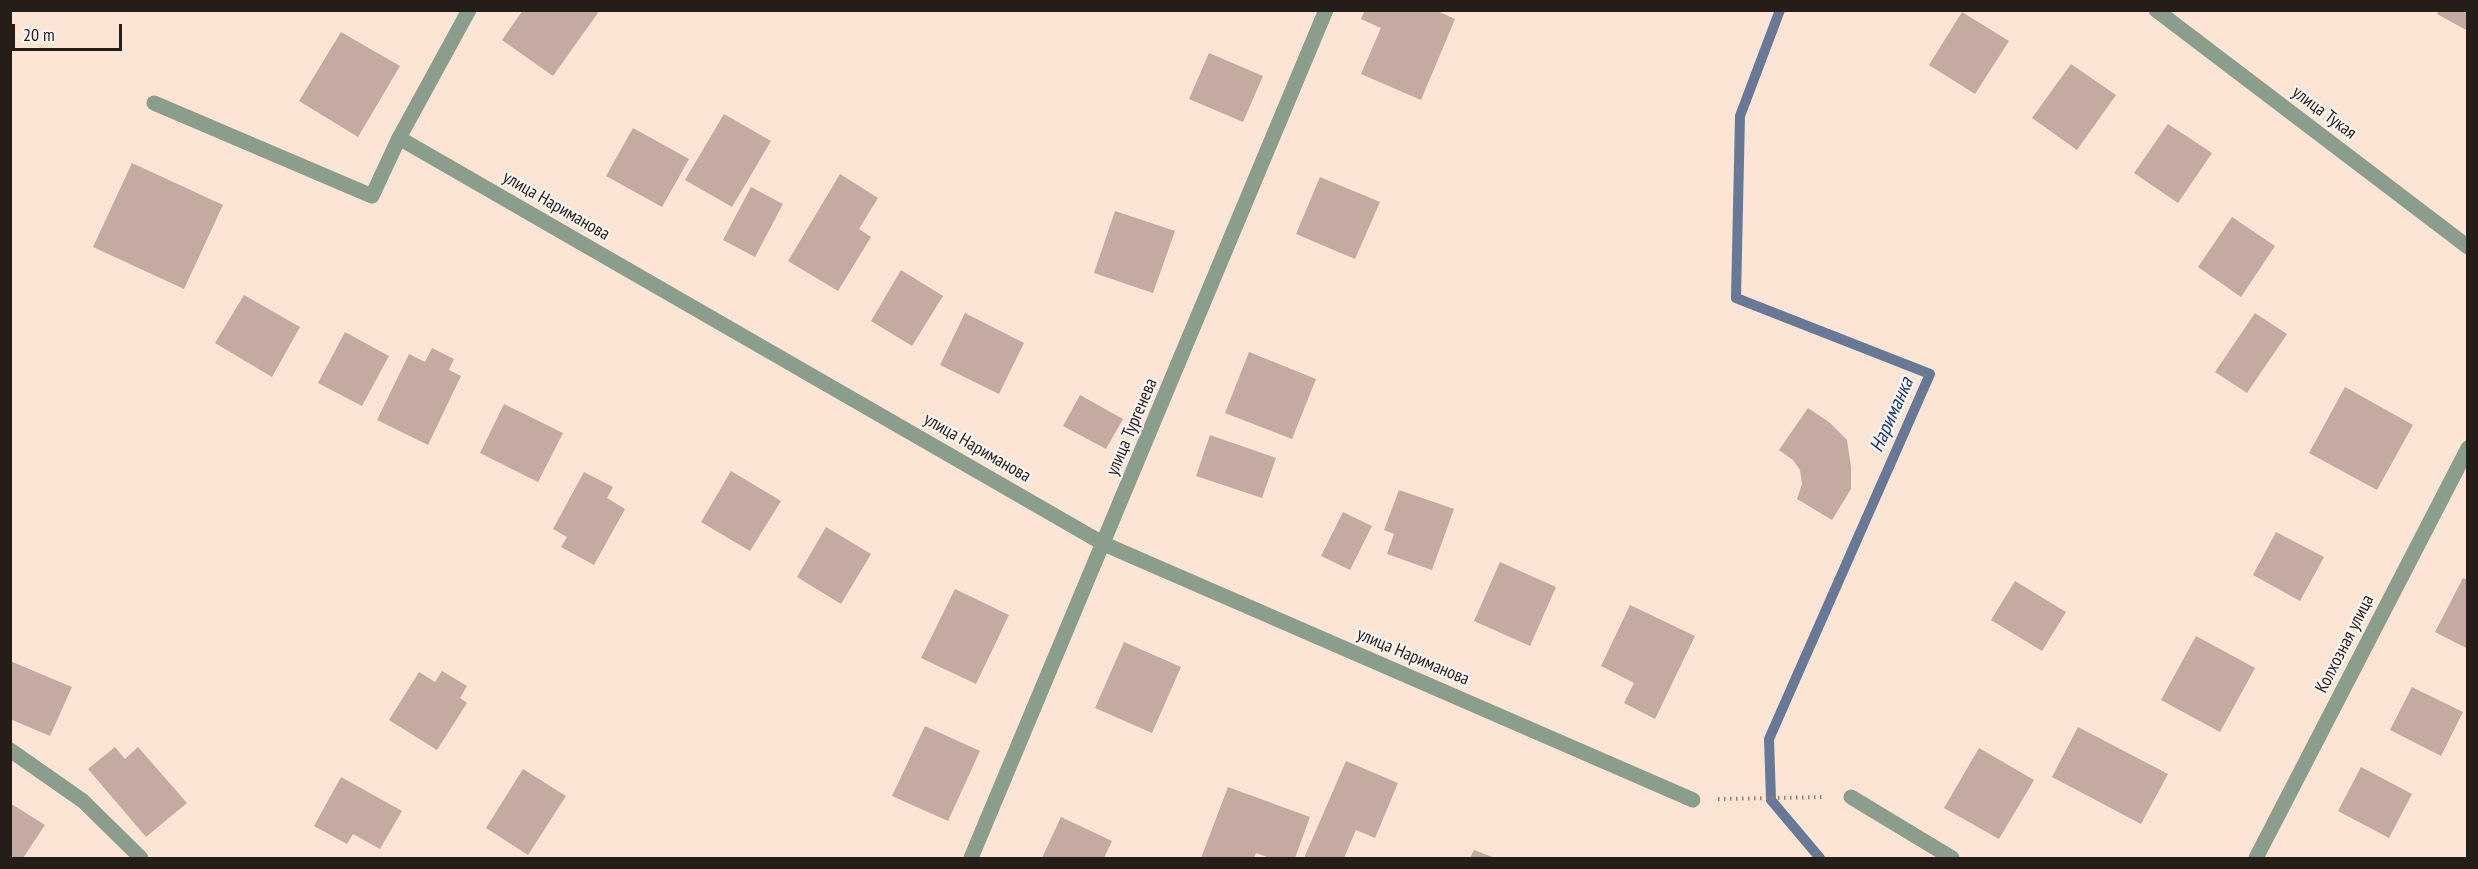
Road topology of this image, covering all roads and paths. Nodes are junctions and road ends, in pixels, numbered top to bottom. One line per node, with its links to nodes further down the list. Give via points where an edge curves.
1 (469, 10): 5 (street)
2 (1326, 10): 8 (street, улица Тургенева)
3 (2156, 10): 6 (street, улица Тукая)
4 (154, 103): 5 (street, via 372,196)
5 (399, 138): 8 (street, улица Нариманова)
6 (2468, 247)
7 (2468, 448): 15 (street, Колхозная улица)
8 (1104, 544): 11 (street, улица Нариманова); 13 (street, улица Тургенева)
9 (10, 750): 12 (street, via 83,801)
10 (1851, 797): 11 (path); 14 (street)
11 (1693, 800)
12 (141, 858)
13 (971, 858)
14 (1952, 858)
15 (2256, 858)

